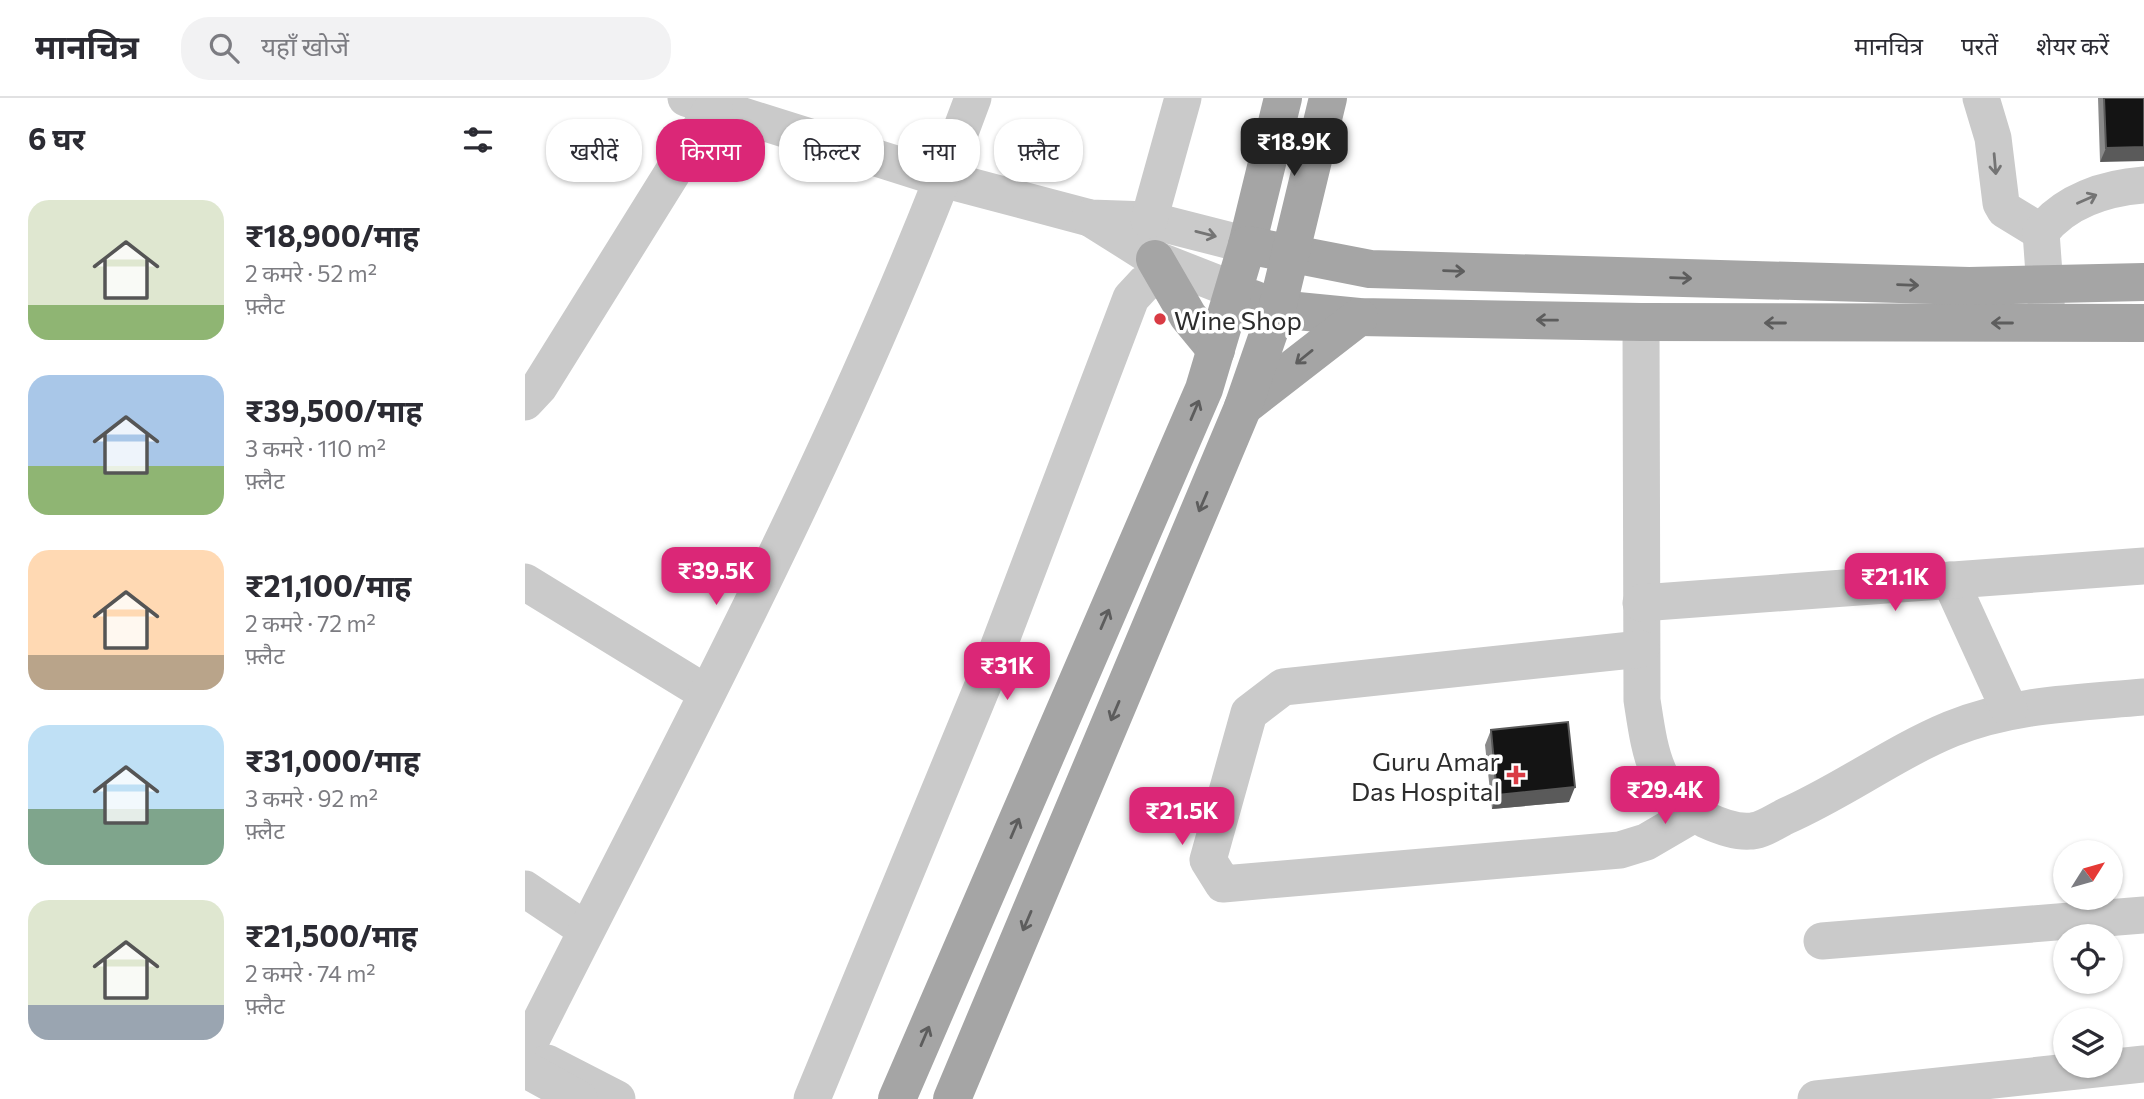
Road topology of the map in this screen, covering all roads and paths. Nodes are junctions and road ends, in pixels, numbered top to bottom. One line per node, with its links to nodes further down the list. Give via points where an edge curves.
1 (973, 98): 7 (street)
2 (1183, 98): 14 (street)
3 (1283, 98): 16 (main road)
4 (1328, 98): 12 (main road)
5 (1980, 98): 15 (street, one-way to 15, via 1993,138 2001,203)
6 (700, 102): 8 (street); 29 (street, via 539,387)
7 (965, 119)
8 (898, 165)
9 (942, 182): 36 (street, via 857,384)
10 (954, 182): 13 (street)
11 (2144, 185): 15 (street, one-way to 11, via 2052,218 2092,195)
12 (1304, 194): 17 (main road); 19 (main road, via 1322,229 1349,252)
13 (1090, 218): 14 (street); 18 (street)
14 (1149, 220): 16 (street, one-way to 16)
15 (2041, 232): 21 (street)
16 (1247, 245): 17 (main road); 22 (main road)
17 (1289, 252): 19 (main road, via 1370,269); 23 (main road)
18 (1158, 266): 22 (street); 28 (main road, via 1188,316); 47 (street, via 1131,298 993,661)
19 (1408, 270): 21 (main road, one-way to 21)
20 (2144, 282): 21 (main road)
21 (2045, 286): 26 (street)
22 (1234, 290): 23 (main road); 28 (main road)
23 (1277, 309): 24 (main road); 30 (main road)
24 (1359, 317): 25 (main road, one-way to 24); 30 (main road, one-way to 30)
25 (1641, 322): 26 (main road, one-way to 25); 34 (street)
26 (2048, 323): 27 (main road)
27 (2144, 323)
28 (1216, 350): 48 (main road, one-way to 28, via 1204,389)
29 (525, 402)
30 (1243, 407): 49 (main road, one-way to 49)
31 (2144, 566): 32 (street)
32 (1950, 580): 34 (street); 38 (street)
33 (525, 582): 36 (street)
34 (1641, 603): 35 (street)
35 (1641, 649): 39 (street, via 1650,754 1665,788); 39 (street, via 1283,687 1249,713 1208,860 1223,884 1620,850 1646,842)
36 (706, 693): 42 (street)
37 (2144, 697): 38 (street)
38 (2009, 709): 39 (street, via 1919,743 1855,782 1752,831 1722,828)
39 (1695, 814)
40 (525, 889): 42 (street)
41 (2144, 915): 43 (street)
42 (586, 930): 45 (street)
43 (1822, 942)
44 (2144, 1064): 50 (street)
45 (541, 1076): 46 (street)
46 (617, 1099)
47 (812, 1099)
48 (897, 1099)
49 (952, 1099)
50 (1816, 1099)

